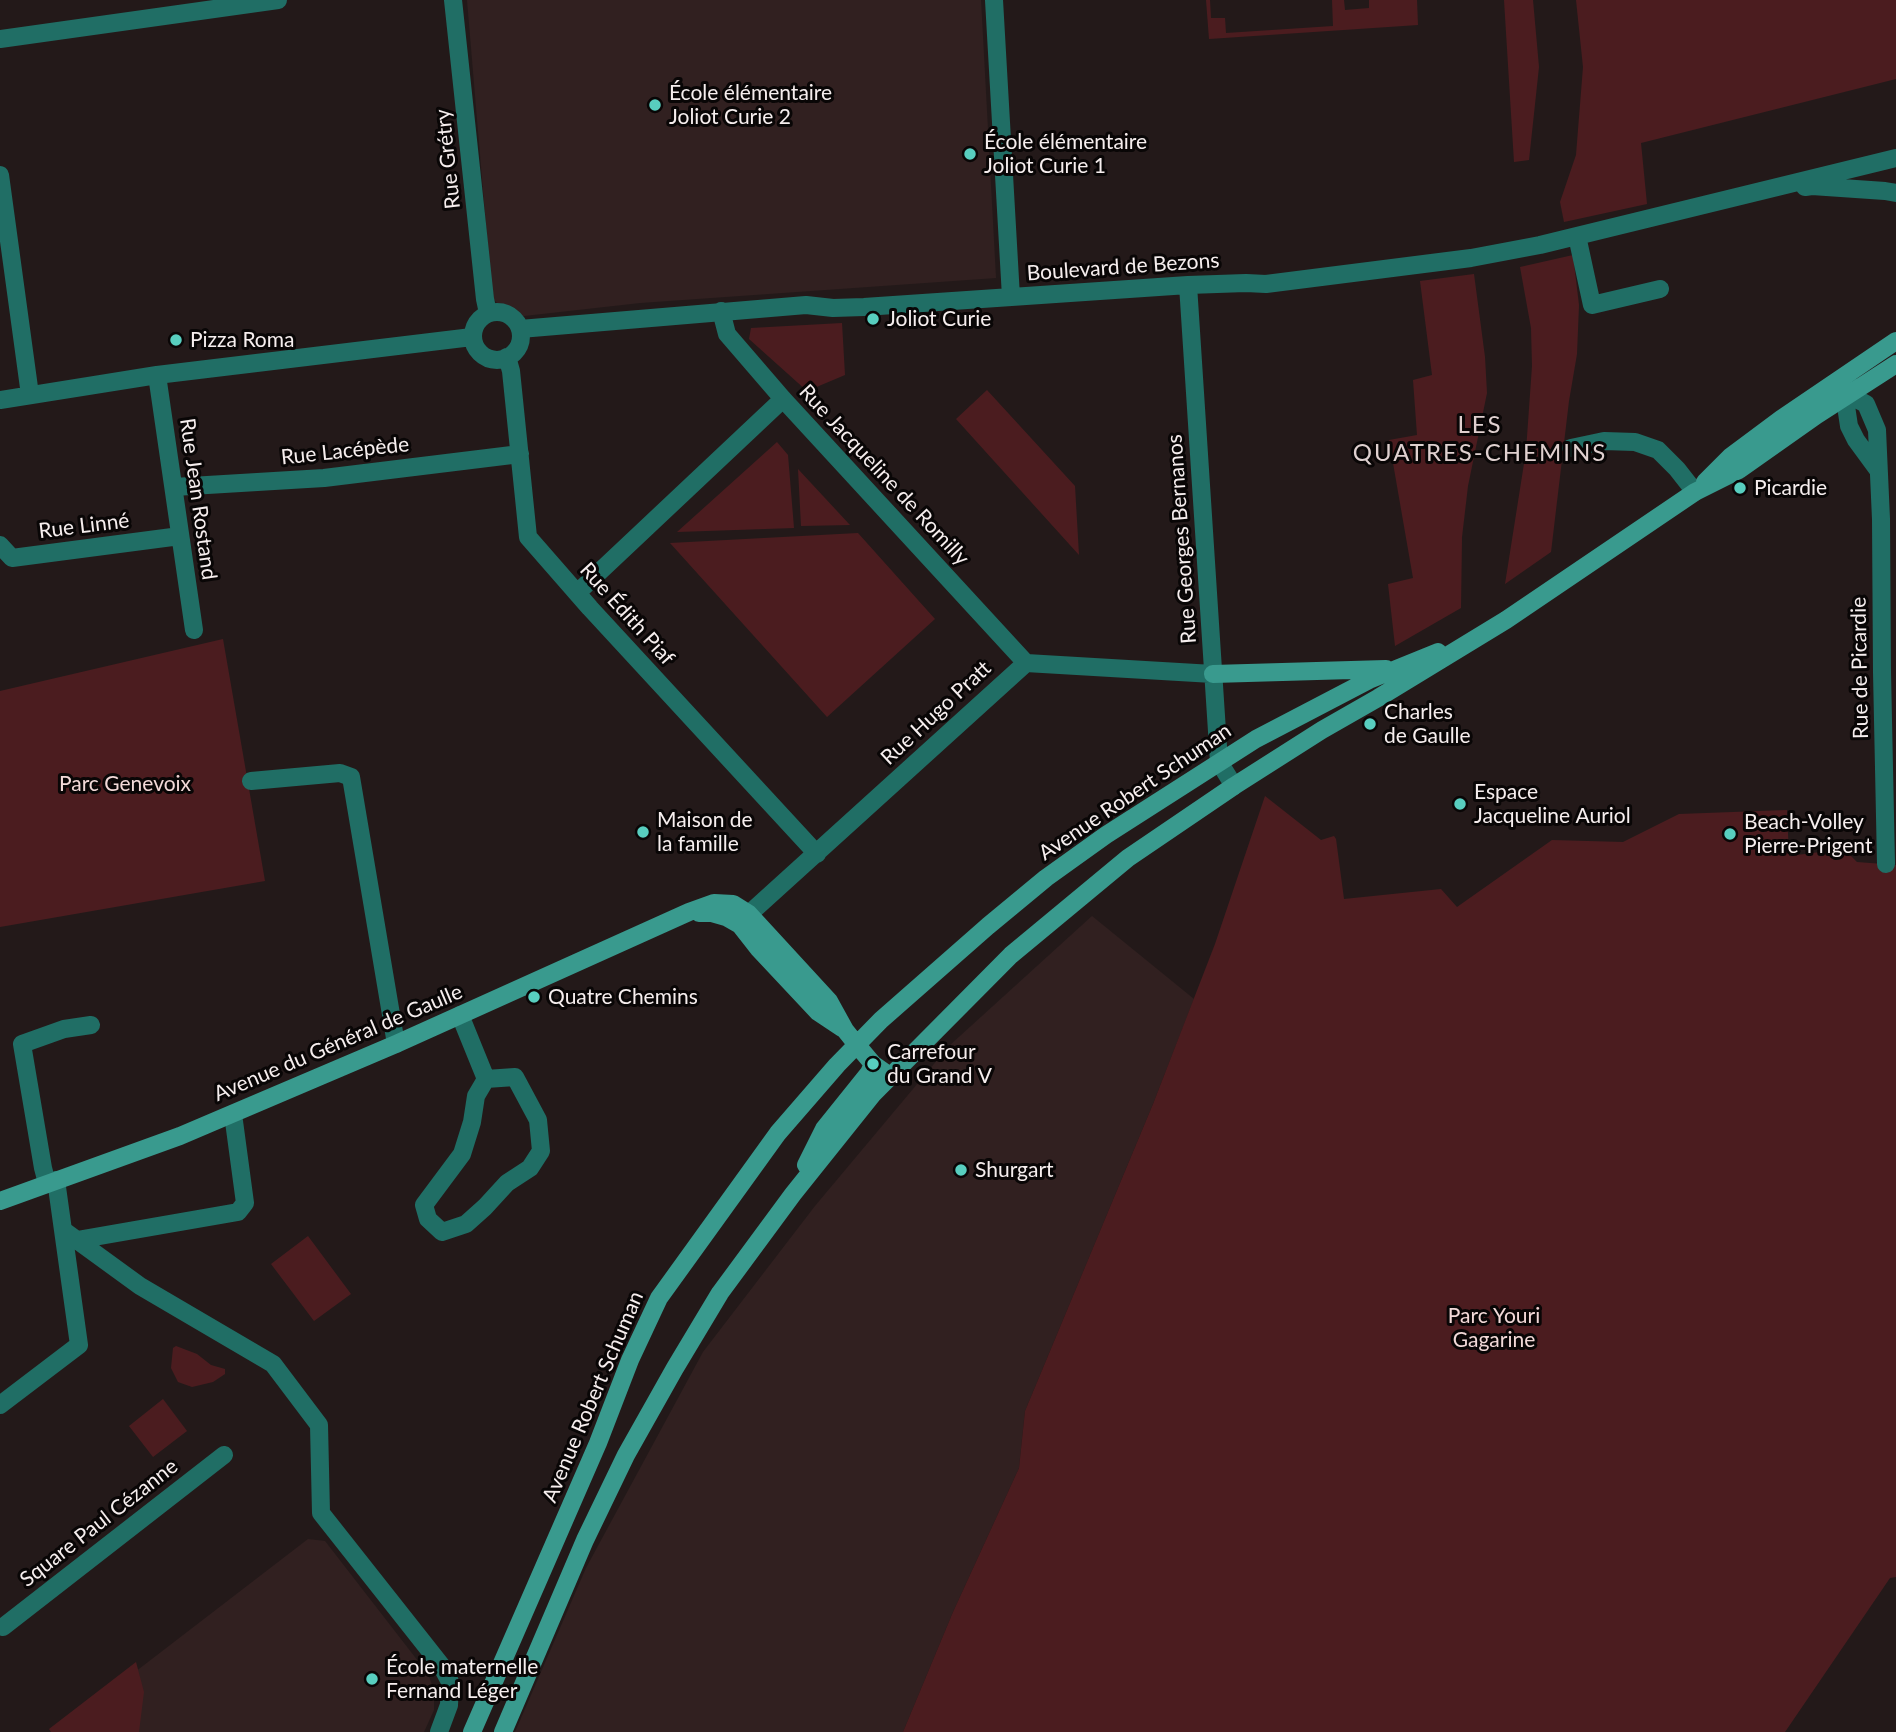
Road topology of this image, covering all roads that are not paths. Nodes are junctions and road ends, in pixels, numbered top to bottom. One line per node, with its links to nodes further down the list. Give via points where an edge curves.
1 (278, 0): 4 (street)
2 (453, 0): 14 (street, Rue Grétry)
3 (994, 0): 12 (street)
4 (0, 39)
5 (1896, 158): 8 (street, Boulevard de Bezons)
6 (0, 175): 24 (street)
7 (1896, 193): 8 (street, Boulevard de Bezons, via 1812,186)
8 (1722, 201): 9 (street, Boulevard de Bezons)
9 (1577, 236): 10 (street, Boulevard de Bezons, via 1457,260 1266,284); 11 (street, via 1592,305)
10 (1188, 285): 12 (street, Boulevard de Bezons); 43 (street, Rue Georges Bernanos)
11 (1660, 289)
12 (1012, 297): 13 (street, Boulevard de Bezons)
13 (721, 311): 15 (street, Boulevard de Bezons); 26 (street, Rue Jacqueline de Romilly, via 727,334)
14 (488, 313): 15 (street, via 511,316); 16 (street, via 478,320)
15 (520, 329): 18 (street, via 517,348)
16 (472, 337): 18 (street, via 484,356); 21 (street)
17 (1896, 341): 20 (main road)
18 (507, 357): 32 (street, Rue Édith Piaf)
19 (1896, 364): 22 (main road)
20 (1861, 365): 23 (street)
21 (157, 375): 24 (street); 34 (street, Rue Jean Rostand)
22 (1873, 379): 23 (main road); 28 (street, Rue de Picardie)
23 (1843, 387): 25 (street); 28 (street, via 1866,404); 29 (main road, Avenue Robert Schuman); 30 (street)
24 (30, 395): 27 (street)
25 (1813, 396): 35 (main road, Avenue Robert Schuman, via 1730,457)
26 (783, 399): 38 (street); 41 (street, Rue Jacqueline de Romilly)
27 (0, 400)
28 (1871, 414): 33 (street, Rue de Picardie, via 1877,430)
29 (1817, 415): 30 (street); 35 (main road, Avenue Robert Schuman, via 1740,470)
30 (1849, 426): 33 (street)
31 (1570, 448): 35 (street, via 1635,442 1658,450)
32 (520, 454): 34 (street, Rue Lacépède, via 324,478); 38 (street, Rue Édith Piaf, via 528,537)
33 (1878, 470): 48 (street, Rue de Picardie)
34 (174, 488): 36 (street, Rue Jean Rostand)
35 (1695, 492): 40 (main road, Avenue Robert Schuman)
36 (180, 536): 37 (street, Rue Linné); 39 (street, Rue Jean Rostand)
37 (6, 552)
38 (577, 593): 47 (street, Rue Édith Piaf)
39 (194, 630)
40 (1477, 637): 42 (main road, Avenue Robert Schuman); 46 (main road, Avenue Robert Schuman)
41 (1026, 663): 43 (street); 47 (street, Rue Hugo Pratt)
42 (1393, 669): 43 (main road); 44 (main road, Avenue Robert Schuman)
43 (1213, 674): 44 (street, Rue Georges Bernanos)
44 (1219, 762): 46 (street, Rue Georges Bernanos); 52 (main road, Avenue Robert Schuman, via 1046,878 881,1020)
45 (251, 781): 53 (street, via 340,773 351,777)
46 (1234, 786): 55 (main road, Avenue Robert Schuman, via 1128,858 1069,905 1011,955)
47 (817, 854): 49 (street, Rue Hugo Pratt)
48 (1886, 864)
49 (745, 920): 50 (main road, Avenue du Général de Gaulle, via 733,904 714,903); 52 (main road, Avenue du Général de Gaulle, via 829,1001)
50 (460, 1015): 53 (main road, Avenue du Général de Gaulle); 56 (street)
51 (91, 1025): 58 (street, via 22,1044 43,1168)
52 (851, 1038): 54 (main road); 66 (main road, Avenue Robert Schuman, via 659,1298)
53 (396, 1044): 57 (main road, Avenue du Général de Gaulle)
54 (873, 1064): 55 (main road); 59 (main road, via 824,1129)
55 (890, 1076): 59 (main road, Avenue Robert Schuman)
56 (486, 1079): 56 (street, via 515,1077 538,1120 541,1151 530,1168 507,1183 467,1224 442,1232 428,1219 424,1205 462,1154 476,1096)
57 (233, 1114): 58 (main road, Avenue du Général de Gaulle); 61 (street, via 245,1203 238,1212)
58 (52, 1182): 60 (main road, Avenue du Général de Gaulle); 61 (street)
59 (793, 1194): 67 (main road, Avenue Robert Schuman, via 720,1293 626,1455 584,1540)
60 (0, 1201)
61 (70, 1235): 62 (street, via 79,1345); 65 (street, via 140,1286 274,1364 319,1424 321,1513 442,1665 450,1682 449,1705)
62 (0, 1405)
63 (224, 1455): 64 (street, Square Paul Cézanne)
64 (3, 1627)
65 (439, 1732)
66 (472, 1732)
67 (503, 1732)

